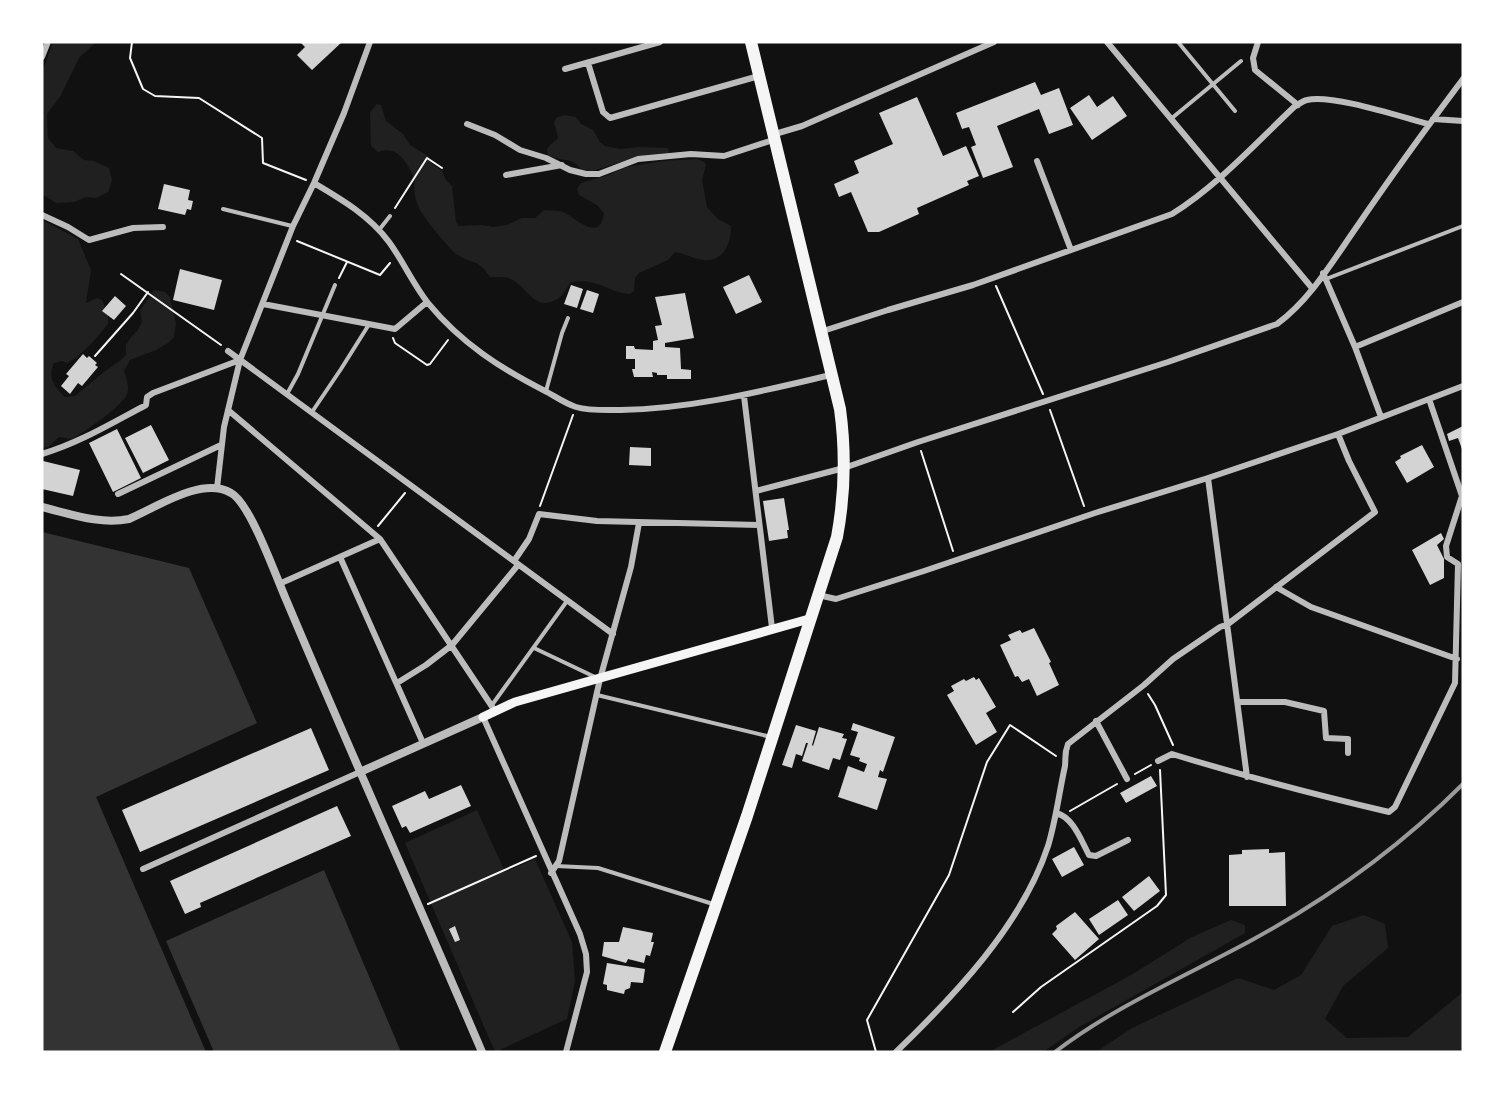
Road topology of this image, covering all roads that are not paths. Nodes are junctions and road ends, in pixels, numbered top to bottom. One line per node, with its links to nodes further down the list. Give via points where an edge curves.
1 (48, 42): 9 (street)
2 (370, 42): 27 (street)
3 (660, 42): 11 (street)
4 (751, 42): 13 (highway)
5 (994, 42): 22 (street)
6 (1107, 42): 18 (street)
7 (1178, 42): 15 (lane)
8 (1258, 42): 16 (street, via 1253,58 1255,70)
9 (42, 57)
10 (1240, 61): 15 (lane)
11 (588, 63): 12 (street); 13 (street, via 603,112 610,118)
12 (565, 69)
13 (760, 76): 22 (highway)
14 (1463, 79): 20 (street)
15 (1213, 84): 17 (lane); 18 (lane)
16 (1298, 105): 20 (street, via 1306,100 1329,100); 26 (street)
17 (1235, 111)
18 (1172, 118): 26 (street)
19 (1463, 121): 20 (street)
20 (1431, 122): 36 (street)
21 (467, 124): 24 (street)
22 (776, 137): 24 (street, via 724,156 691,154 638,159 599,174 586,174); 45 (highway)
23 (1036, 161): 35 (street)
24 (562, 165): 25 (street)
25 (506, 175)
26 (1221, 177): 35 (street, via 1172,214); 38 (street)
27 (314, 183): 31 (street); 34 (street)
28 (223, 210): 31 (lane)
29 (42, 215): 33 (street, via 89,240 133,228)
30 (390, 216): 34 (lane)
31 (293, 226): 41 (street)
32 (1463, 226): 36 (lane)
33 (163, 227)
34 (379, 230): 39 (street)
35 (1071, 250): 45 (street)
36 (1324, 276): 38 (street); 46 (street)
37 (335, 285): 42 (lane)
38 (1312, 288): 61 (street, via 1291,314 1277,324)
39 (427, 302): 44 (street, via 395,330); 51 (street, via 454,331 502,369)
40 (1463, 303): 46 (street)
41 (263, 304): 42 (street); 48 (street)
42 (323, 316): 44 (street); 52 (lane)
43 (568, 318): 51 (lane)
44 (368, 326): 56 (lane)
45 (820, 332): 49 (highway)
46 (1355, 347): 57 (street)
47 (228, 351): 48 (street)
48 (240, 360): 52 (street); 55 (street); 60 (street, via 153,393 147,397 146,405 97,432)
49 (831, 375): 53 (street); 61 (highway, via 840,409)
50 (1463, 386): 54 (street)
51 (545, 392): 53 (street, via 576,407 610,410 645,410)
52 (288, 394): 56 (street)
53 (744, 396): 64 (street)
54 (1429, 399): 57 (street); 82 (street, via 1462,496 1446,546 1447,557 1458,564)
55 (228, 410): 59 (street); 69 (street)
56 (312, 411): 71 (street)
57 (1381, 417): 58 (street)
58 (1338, 434): 62 (street); 73 (street, via 1375,512)
59 (221, 445): 63 (street); 65 (street)
60 (42, 454)
61 (844, 468): 64 (street); 74 (highway, via 837,537)
62 (1208, 478): 74 (street, via 836,598); 77 (street)
63 (218, 488): 66 (street, via 192,491 119,521); 72 (street, via 244,505)
64 (756, 491): 68 (street)
65 (118, 494)
66 (42, 507)
67 (639, 523): 68 (street); 71 (street, via 538,514); 79 (street)
68 (759, 525): 78 (street)
69 (380, 539): 70 (street); 80 (street)
70 (340, 557): 72 (street); 84 (street)
71 (516, 563): 75 (street); 80 (street)
72 (279, 584): 94 (street)
73 (1276, 587): 77 (street); 82 (street, via 1311,607)
74 (818, 595): 76 (highway)
75 (567, 601): 79 (street); 81 (lane)
76 (810, 618): 78 (main road); 90 (highway)
77 (1228, 624): 86 (street); 89 (street, via 1173,659)
78 (772, 628): 83 (main road)
79 (613, 634): 83 (street)
80 (452, 645): 84 (street); 87 (street)
81 (534, 648): 83 (lane); 87 (lane)
82 (1457, 658): 95 (street, via 1455,683 1401,799 1389,812)
83 (600, 679): 85 (street); 87 (main road)
84 (397, 683): 91 (street)
85 (597, 695): 90 (lane); 99 (street)
86 (1238, 702): 92 (street, via 1285,702 1324,711 1326,738 1348,739); 95 (street)
87 (494, 708): 88 (main road)
88 (483, 717): 91 (street); 101 (street)
89 (1096, 721): 96 (street); 97 (street, via 1068,744 1061,777)
90 (771, 737): 102 (highway)
91 (423, 743): 94 (street)
92 (1348, 753)
93 (1158, 761): 95 (street, via 1172,754)
94 (360, 772): 100 (street); 103 (street)
95 (1247, 777)
96 (1127, 778)
97 (1060, 814): 98 (street, via 1073,825 1089,855 1096,856); 106 (street, via 1026,892 1003,930 959,988)
98 (1128, 840)
99 (556, 866): 101 (street); 102 (lane, via 598,868)
100 (143, 869)
101 (551, 873): 104 (street, via 586,954 587,972)
102 (716, 905): 105 (highway)
103 (482, 1052)
104 (566, 1052)
105 (665, 1052)
106 (896, 1052)

